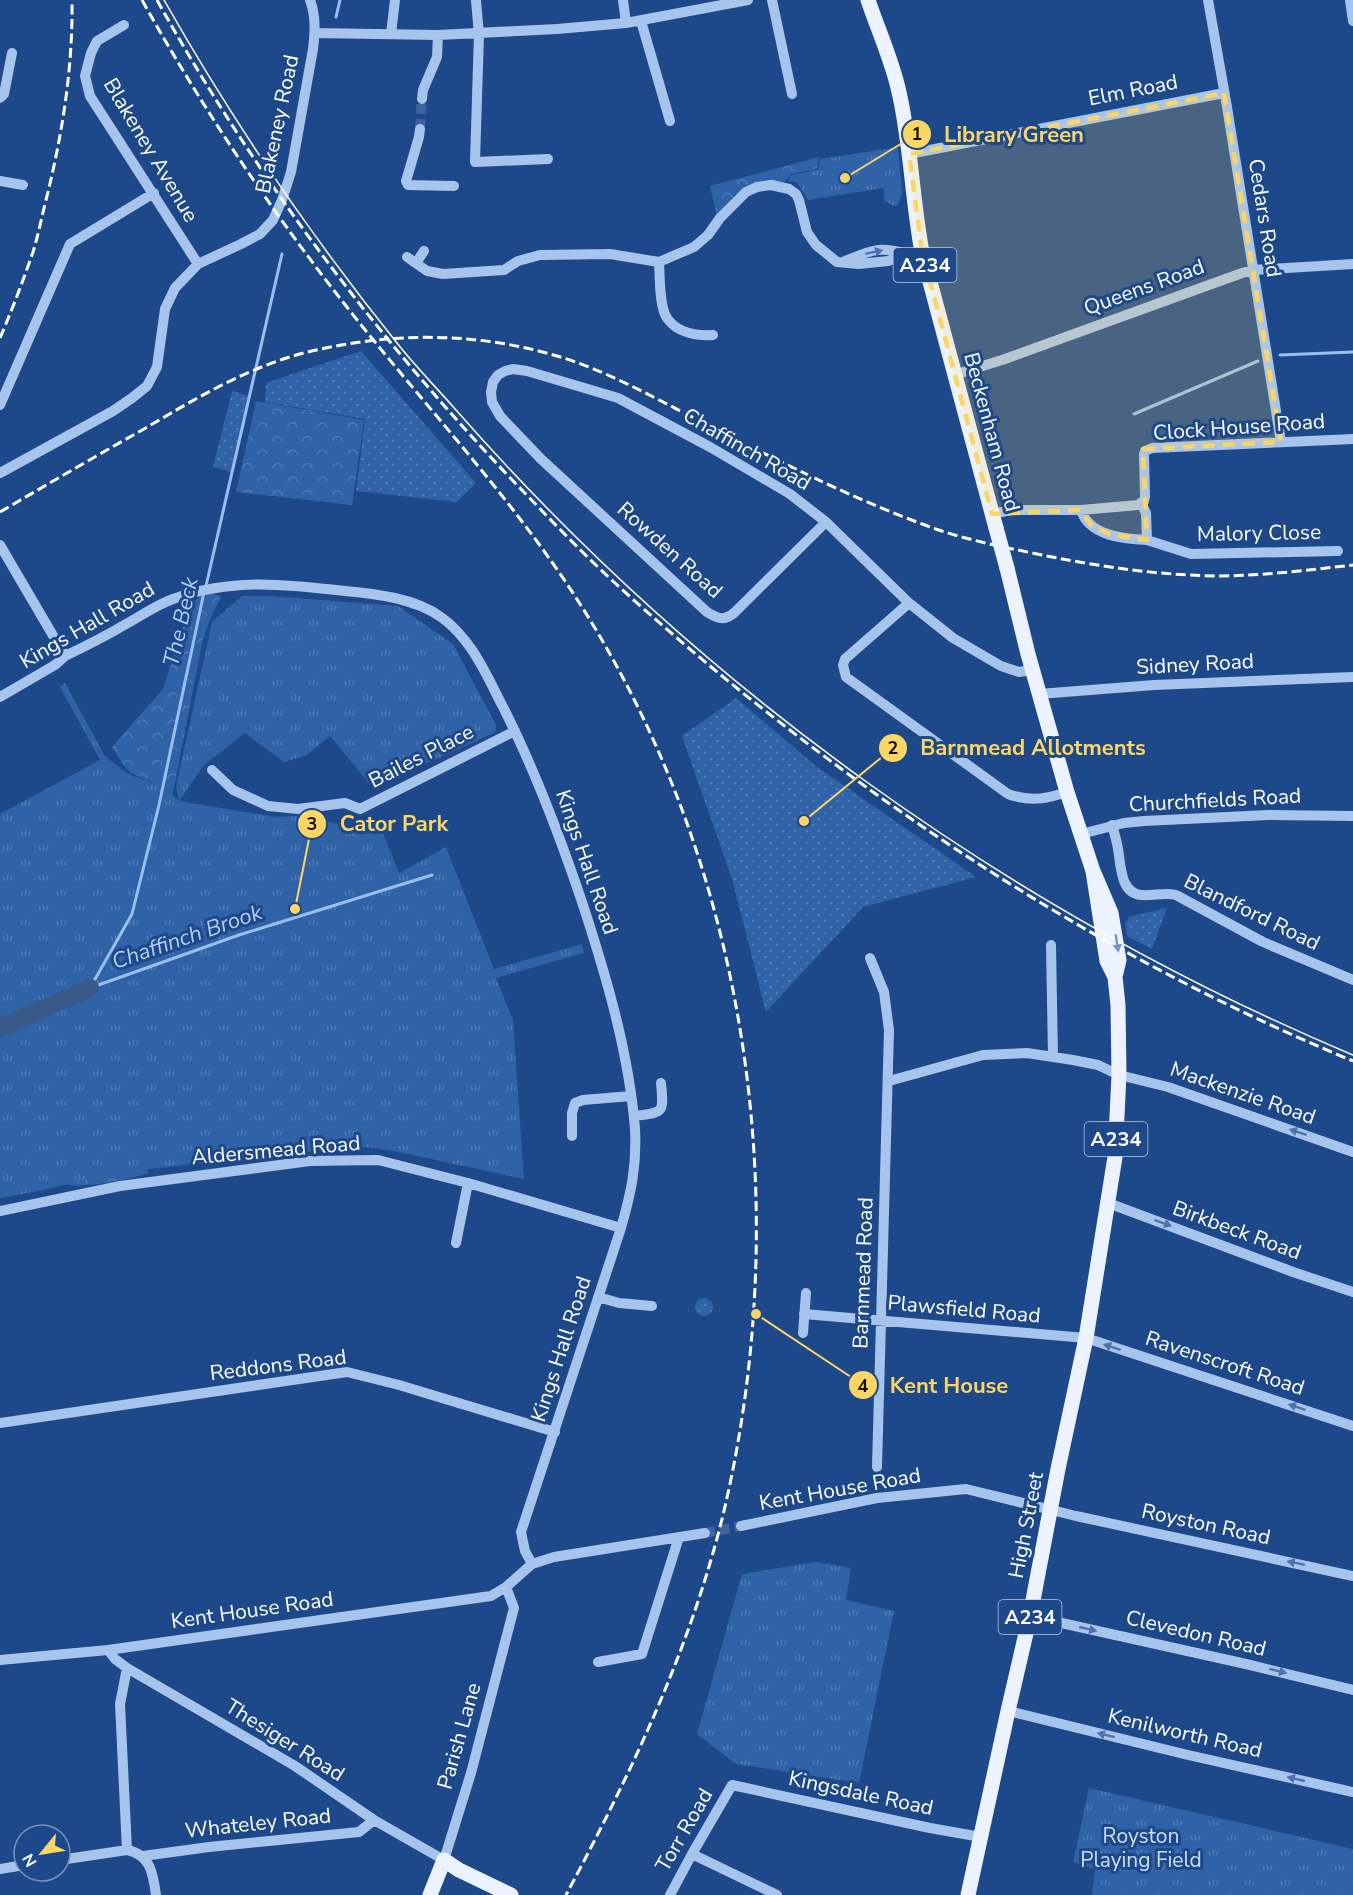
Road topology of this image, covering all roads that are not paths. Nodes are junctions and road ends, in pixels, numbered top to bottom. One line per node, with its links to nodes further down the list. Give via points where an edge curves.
1 (310, 0): 15 (street, Blakeney Road)
2 (395, 0): 16 (street)
3 (622, 0): 13 (street)
4 (748, 0): 10 (street)
5 (772, 0): 21 (street)
6 (868, 0): 26 (main road, Beckenham Road / A234, via 896,81)
7 (1208, 0): 20 (street, Cedars Road)
8 (1350, 0): 12 (street)
9 (476, 1): 17 (street)
10 (696, 5): 11 (street)
11 (641, 21): 13 (street); 24 (street)
12 (1353, 21)
13 (626, 24): 17 (street)
14 (124, 25): 31 (street, Blakeney Avenue, via 98,41 85,76 90,96)
15 (315, 33): 16 (street); 35 (street, Blakeney Road, via 291,172 276,216 260,234)
16 (391, 34): 18 (street)
17 (479, 34): 18 (street); 27 (street, via 475,162)
18 (438, 35): 23 (street, via 437,57)
19 (12, 54): 22 (street)
20 (1224, 93): 26 (street, Elm Road); 37 (street, Cedars Road)
21 (792, 94)
22 (0, 98)
23 (422, 99)
24 (670, 121)
25 (420, 129): 30 (street, via 407,183)
26 (909, 154): 33 (main road, Beckenham Road / A234)
27 (548, 159)
28 (0, 181): 29 (street)
29 (23, 185)
30 (454, 186)
31 (154, 193): 35 (street, Blakeney Avenue); 40 (street, via 70,244)
32 (424, 251): 34 (street, via 412,260 427,272 443,274 504,270 515,257 540,255 610,254)
33 (915, 253): 34 (street, via 888,261 837,262 807,232 794,192 771,185 746,192 694,247); 39 (main road, Beckenham Road / A234)
34 (659, 262): 38 (street, via 666,318 699,336)
35 (198, 264): 44 (street, Blakeney Road, via 175,288 165,309 157,367 147,386 113,411)
36 (1353, 264): 37 (street, Queens Road)
37 (1253, 270): 39 (street, Queens Road); 42 (street, Cedars Road)
38 (713, 335)
39 (954, 375): 47 (main road, Beckenham Road / A234)
40 (0, 405)
41 (1353, 439): 42 (street, Clock House Road)
42 (1281, 442): 45 (street, Clock House Road, via 1148,449 1144,454 1145,497)
43 (541, 459): 48 (street, Rowden Road, via 717,618 728,618 734,613); 48 (street, Chaffinch Road, via 500,416 492,402 493,382 505,371 527,371 618,398 790,494)
44 (0, 473)
45 (1141, 503): 46 (street); 49 (street, Clock House Road, via 1146,513)
46 (1080, 510): 47 (street, via 1011,510); 49 (street, via 1091,525 1109,534)
47 (994, 521): 55 (main road, Beckenham Road / A234, bridge)
48 (826, 522): 53 (street, Chaffinch Road)
49 (1147, 540): 51 (street, Malory Close, via 1191,554)
50 (0, 545): 52 (street)
51 (1338, 551)
52 (4, 562): 54 (street)
53 (909, 603): 55 (street, Chaffinch Road, via 980,655 1013,671); 61 (street, via 845,659 846,677 1008,794 1037,799)
54 (65, 656): 58 (street, Kings Hall Road); 59 (street, Kings Hall Road, via 163,603 220,586 285,584 391,597 419,605 457,631 480,663)
55 (1032, 670): 57 (main road, Beckenham Road / A234)
56 (1353, 677): 57 (street, Sidney Road)
57 (1039, 694): 61 (main road, Beckenham Road / A234)
58 (0, 697)
59 (515, 731): 60 (street, Bailes Place, via 360,809 345,803 298,809 268,806 233,790); 72 (street, Kings Hall Road, via 556,826 596,945)
60 (212, 770)
61 (1067, 792): 64 (main road, Beckenham Road / A234)
62 (1353, 816): 63 (street, Churchfields Road, via 1258,815)
63 (1112, 825): 64 (street, Churchfields Road); 67 (street, Blandford Road, via 1124,881 1133,892 1176,895 1263,942)
64 (1081, 834): 69 (main road, Beckenham Road / A234, via 1111,913 1119,960 1115,977)
65 (1051, 945): 68 (street)
66 (870, 958): 70 (street, Barnmead Road, via 884,992)
67 (1353, 980)
68 (1053, 1057): 69 (street, via 1098,1065); 70 (street, via 983,1054)
69 (1119, 1075): 75 (street, Mackenzie Road, one-way to 69); 77 (main road, Beckenham Road / A234, via 1115,1157)
70 (889, 1081): 86 (street, Barnmead Road)
71 (661, 1083): 73 (street, via 661,1111)
72 (631, 1096): 73 (street, Kings Hall Road); 74 (street, via 575,1103)
73 (633, 1116): 79 (street, Kings Hall Road, via 633,1183)
74 (572, 1136)
75 (1353, 1152)
76 (468, 1183): 78 (street, Aldersmead Road, via 378,1160 310,1161 120,1186); 79 (street, Aldersmead Road); 80 (street)
77 (1108, 1203): 81 (street, Birkbeck Road, one-way to 81); 88 (main road, Beckenham Road / A234)
78 (0, 1211)
79 (621, 1228): 83 (street, Kings Hall Road)
80 (456, 1243)
81 (1353, 1292)
82 (806, 1293): 85 (street)
83 (598, 1297): 84 (street); 91 (street, Kings Hall Road)
84 (652, 1306)
85 (804, 1314): 86 (street, Plawsfield Road); 87 (street)
86 (881, 1321): 88 (street, Plawsfield Road); 92 (street, Barnmead Road)
87 (802, 1334)
88 (1086, 1338): 90 (street, Ravenscroft Road, one-way to 88); 93 (main road, High Street / A234)
89 (0, 1423): 91 (street, Reddons Road, via 348,1372)
90 (1353, 1426)
91 (555, 1432): 97 (street, Kings Hall Road, via 521,1532)
92 (877, 1467)
93 (1051, 1509): 94 (street, Kent House Road, via 966,1489 877,1498); 98 (street, Royston Road, one-way to 93); 100 (main road, High Street / A234)
94 (741, 1526)
95 (705, 1533): 96 (street)
96 (679, 1537): 97 (street); 103 (street, via 642,1654)
97 (532, 1564): 99 (street)
98 (1353, 1576)
99 (506, 1587): 101 (street, Kent House Road, via 491,1596); 114 (street, Parish Lane, via 514,1608)
100 (1030, 1616): 105 (street, Clevedon Road, one-way to 105); 106 (main road, High Street / A234)
101 (108, 1650): 102 (street, Kent House Road); 104 (street, Thesiger Road)
102 (0, 1660)
103 (598, 1662)
104 (127, 1668): 109 (street, Thesiger Road, via 295,1766); 111 (street, via 120,1704)
105 (1353, 1690)
106 (1008, 1711): 108 (street, Kenilworth Road, one-way to 106); 110 (main road, High Street / A234)
107 (732, 1785): 110 (street, Kingsdale Road); 112 (street, Torr Road)
108 (1353, 1792)
109 (374, 1820): 111 (street, Whateley Road, via 359,1832); 114 (street, Thesiger Road)
110 (981, 1837): 120 (main road, High Street / A234)
111 (135, 1853): 113 (street, Whateley Road); 115 (street, via 148,1863)
112 (692, 1854): 118 (street, Torr Road); 119 (street)
113 (72, 1859)
114 (444, 1860): 116 (main road, Parish Lane); 117 (main road)
115 (156, 1895)
116 (429, 1895)
117 (511, 1895)
118 (670, 1895)
119 (777, 1895)
120 (968, 1895)

